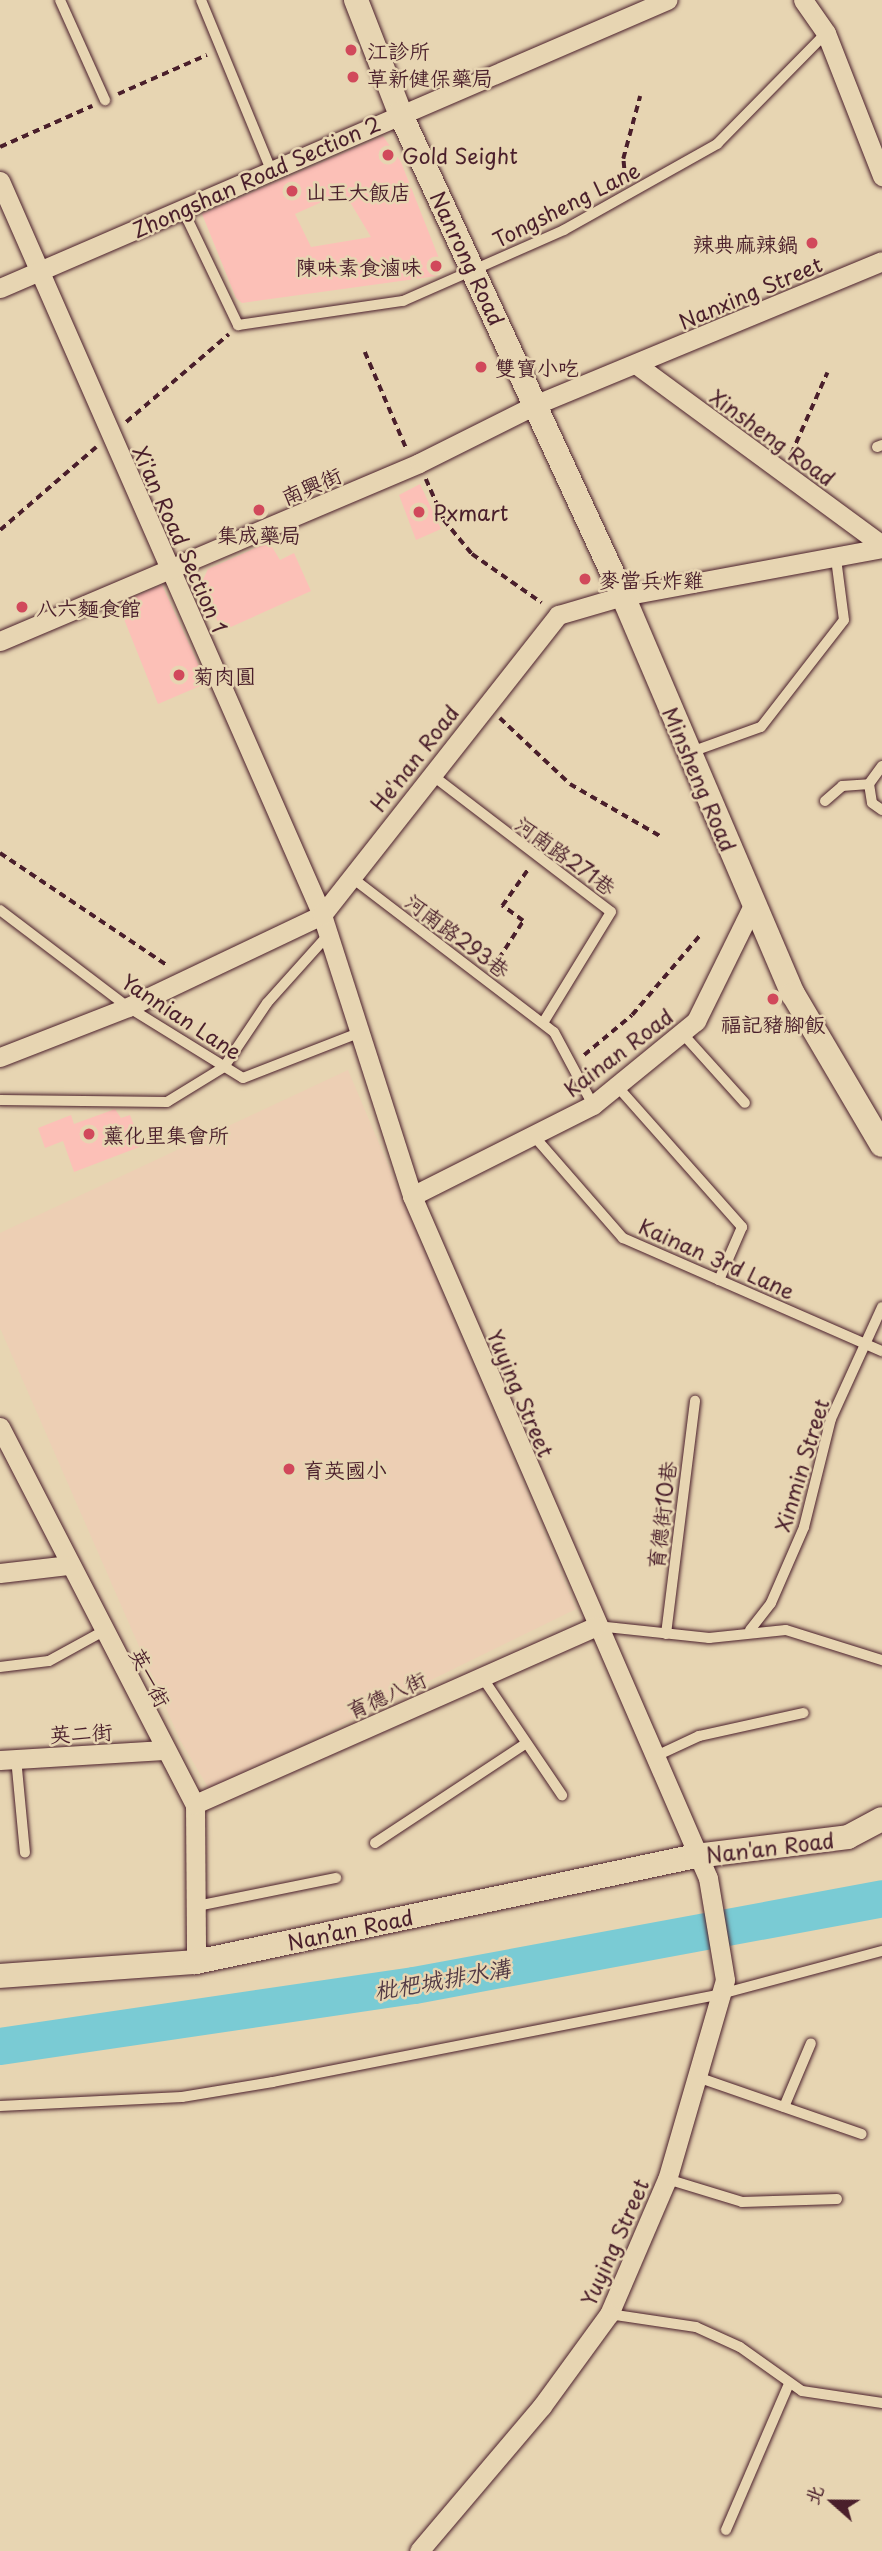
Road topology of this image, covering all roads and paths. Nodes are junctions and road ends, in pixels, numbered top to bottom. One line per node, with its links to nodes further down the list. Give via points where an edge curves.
1 (60, 0): 8 (lane)
2 (201, 0): 10 (lane)
3 (356, 0): 9 (street, Zhongshan Road Section 2)
4 (667, 0): 9 (street)
5 (803, 0): 6 (street)
6 (826, 33): 11 (street); 13 (lane, Tongsheng Lane, via 717,144)
7 (640, 96): 13 (path, via 623,159)
8 (105, 100)
9 (400, 113): 10 (street, Zhongshan Road Section 2); 17 (street, Nanrong Road)
10 (272, 172): 14 (street, Zhongshan Road Section 2)
11 (882, 176)
12 (0, 181): 16 (street, Xi'an Road Section 1)
13 (627, 196): 17 (lane, Tongsheng Lane)
14 (182, 208): 16 (street, Zhongshan Road Section 2); 19 (lane)
15 (882, 261): 21 (street, Nanxing Street)
16 (40, 271): 18 (street, Zhongshan Road Section 2); 24 (street, Xi'an Road Section 1)
17 (474, 272): 19 (lane, Tongsheng Lane, via 403,301); 23 (street, Nanrong Road)
18 (0, 288)
19 (238, 325): 24 (path, via 197,367)
20 (365, 352): 25 (path)
21 (636, 365): 23 (street, 南興街); 26 (street, Xinsheng Road)
22 (827, 373): 26 (path, via 799,444)
23 (537, 404): 25 (street, 南興街); 31 (street, Minsheng Road)
24 (110, 435): 27 (path); 30 (street, Xi'an Road Section 1)
25 (416, 465): 30 (street, 南興街); 32 (path, via 444,520 472,554)
26 (778, 470): 28 (street, Xinsheng Road)
27 (0, 530)
28 (882, 547): 29 (street)
29 (836, 558): 31 (street); 35 (lane, via 844,620 761,727)
30 (170, 569): 33 (street, 南興街); 48 (street, Xi'an Road Section 1)
31 (623, 596): 32 (street); 35 (street, Minsheng Road)
32 (558, 615): 34 (street, He'nan Road)
33 (0, 641)
34 (485, 705): 37 (street, He'nan Road); 42 (path, via 570,784)
35 (688, 753): 46 (street, Minsheng Road)
36 (882, 766): 38 (lane)
37 (430, 773): 44 (lane, 河南路271巷); 45 (street, He'nan Road)
38 (869, 784): 39 (lane, via 842,786); 40 (lane, via 872,803)
39 (825, 801)
40 (882, 810)
41 (551, 834): 44 (path)
42 (660, 836)
43 (0, 853): 50 (path)
44 (535, 859): 51 (path, via 502,906 523,921); 53 (lane, 河南路271巷, via 611,912)
45 (351, 877): 48 (street, He'nan Road); 51 (lane, 河南路293巷)
46 (754, 903): 55 (street, Kainan Road, via 696,1021); 64 (street, Minsheng Road, via 799,1006)
47 (0, 910): 52 (lane, Yannian Lane)
48 (326, 924): 50 (street, He'nan Road); 54 (street, Yuying Street); 58 (lane)
49 (701, 933): 57 (path, via 632,1015)
50 (188, 979): 52 (street, He'nan Road)
51 (485, 979): 53 (lane, 河南路293巷)
52 (128, 1007): 56 (street, He'nan Road); 58 (lane, Yannian Lane)
53 (542, 1023): 57 (lane, 河南路293巷)
54 (361, 1032): 58 (lane, Yannian Lane, via 243,1078); 65 (street, Yuying Street)
55 (682, 1033): 59 (street, Kainan Road); 61 (lane)
56 (0, 1057)
57 (575, 1062): 62 (lane, 河南路293巷)
58 (223, 1067): 60 (lane, via 167,1102)
59 (616, 1085): 62 (street, Kainan Road); 66 (lane, via 742,1227)
60 (0, 1100)
61 (745, 1103)
62 (593, 1105): 63 (street, Kainan Road)
63 (533, 1135): 65 (street, Kainan Road); 66 (lane, Kainan 3rd Lane, via 623,1238)
64 (882, 1145)
65 (412, 1196): 74 (street, Yuying Street)
66 (719, 1280): 68 (lane, Kainan 3rd Lane)
67 (882, 1307): 68 (lane, Xinmin Street)
68 (866, 1344): 69 (lane, Kainan 3rd Lane); 75 (lane, Xinmin Street, via 831,1419 804,1527 771,1603)
69 (882, 1351)
70 (695, 1401): 77 (lane, 育德街10巷)
71 (0, 1427): 72 (street, 英一街)
72 (68, 1565): 73 (street); 76 (street, 英一街)
73 (0, 1573)
74 (596, 1626): 77 (lane); 80 (street, 育德八街); 84 (street, Yuying Street)
75 (750, 1630): 77 (lane, via 709,1638); 78 (lane, via 786,1630)
76 (102, 1632): 79 (lane, via 49,1661); 83 (street, 英一街)
77 (666, 1634)
78 (882, 1660)
79 (0, 1667)
80 (482, 1677): 82 (lane); 87 (street, 育德八街)
81 (804, 1713): 84 (lane, via 699,1736)
82 (525, 1744): 86 (lane); 89 (lane)
83 (164, 1750): 85 (street, 英二街); 87 (street, 英一街)
84 (652, 1758): 91 (street, Yuying Street)
85 (8, 1759): 90 (lane)
86 (562, 1795)
87 (195, 1804): 93 (street, 英一街)
88 (882, 1819): 91 (street, Nan'an Road, via 848,1837)
89 (375, 1843)
90 (24, 1853)
91 (696, 1856): 95 (street, Nan’an Road); 97 (street, Yuying Street, via 708,1878)
92 (336, 1878): 93 (lane)
93 (197, 1906): 95 (street, 英一街)
94 (882, 1951): 97 (lane)
95 (195, 1962): 96 (street, Nan’an Road)
96 (0, 1976)
97 (723, 1987): 99 (street, Yuying Street); 100 (lane, via 208,2092)
98 (811, 2043): 101 (lane)
99 (700, 2078): 101 (lane); 103 (street, Yuying Street)
100 (0, 2106)
101 (784, 2107): 102 (lane)
102 (862, 2134)
103 (667, 2179): 104 (lane, via 741,2202); 105 (street, Yuying Street)
104 (837, 2199)
105 (609, 2314): 106 (lane, via 696,2327 740,2347); 109 (street, Yuying Street, via 542,2406)
106 (789, 2384): 107 (lane); 108 (lane)
107 (882, 2403)
108 (726, 2530)
109 (419, 2551)

